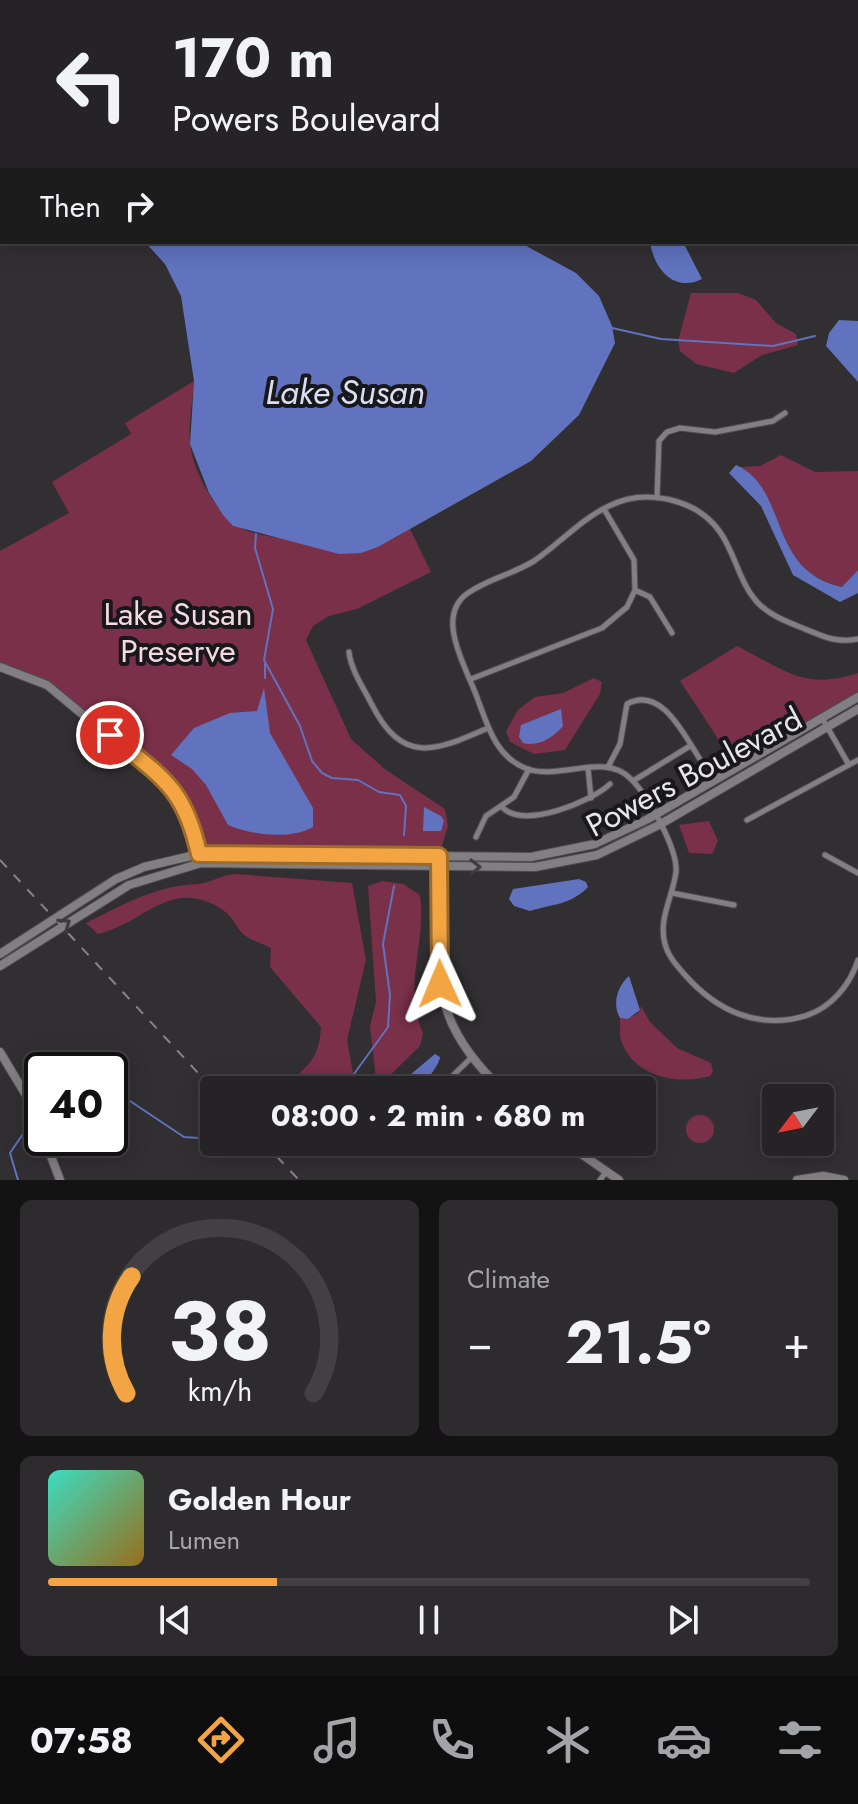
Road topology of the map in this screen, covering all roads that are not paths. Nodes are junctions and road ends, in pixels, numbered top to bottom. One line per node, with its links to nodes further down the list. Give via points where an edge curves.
1 (785, 413): 2 (street, via 773,421 715,432 667,432 659,441)
2 (657, 498): 3 (street); 6 (street, via 688,506 721,532 751,595 768,612 835,641)
3 (604, 509): 4 (street, via 634,560); 9 (street, via 534,561 457,602 452,628)
4 (635, 590): 5 (street, via 647,594); 9 (street, via 612,623)
5 (672, 633)
6 (858, 639)
7 (349, 652): 14 (street, via 384,728 401,744 429,749)
8 (0, 667): 32 (main road, via 47,685 169,785 185,804)
9 (471, 679): 14 (street)
10 (858, 697): 12 (main road, Powers Boulevard)
11 (858, 709): 13 (main road, Powers Boulevard)
12 (822, 718): 13 (street); 26 (main road, Powers Boulevard)
13 (828, 727): 18 (street); 28 (main road, Powers Boulevard)
14 (488, 728): 21 (street, via 507,758)
15 (691, 746): 17 (street); 19 (street, via 666,711 655,702 635,699 627,704 620,744); 22 (street)
16 (858, 760): 18 (street)
17 (703, 764)
18 (849, 765): 27 (street)
19 (608, 767): 20 (street); 22 (street)
20 (588, 768): 21 (street, via 554,773); 24 (street)
21 (529, 769): 25 (street)
22 (633, 781): 26 (street)
23 (610, 784): 24 (street)
24 (591, 798): 25 (street, via 522,817)
25 (503, 808): 29 (street, via 486,816)
26 (654, 815): 28 (street); 31 (main road, Powers Boulevard, via 622,833 568,851 531,857)
27 (747, 820)
28 (659, 825): 33 (main road, Powers Boulevard, one-way to 28, via 567,863); 35 (street, via 676,859)
29 (476, 837)
30 (825, 855): 34 (street)
31 (439, 856): 32 (main road, Powers Boulevard); 33 (main road)
32 (200, 858): 33 (main road, Powers Boulevard); 37 (main road, Powers Boulevard, via 144,867 116,879); 39 (main road, Powers Boulevard, one-way to 32, via 129,885)
33 (439, 867): 41 (main road, via 443,1005)
34 (858, 873)
35 (672, 893): 36 (street); 38 (street, via 663,921 669,954 699,991 740,1016 769,1021 810,1014 841,991)
36 (734, 905)
37 (0, 954)
38 (858, 962)
39 (0, 966)
40 (0, 1052): 44 (main road)
41 (471, 1058): 42 (street); 43 (main road)
42 (452, 1076)
43 (489, 1076)
44 (24, 1092)
45 (51, 1156): 48 (main road)
46 (580, 1156): 47 (main road)
47 (603, 1176): 49 (main road)
48 (60, 1180)
49 (619, 1180)
50 (797, 1180): 51 (main road)
51 (844, 1180)

